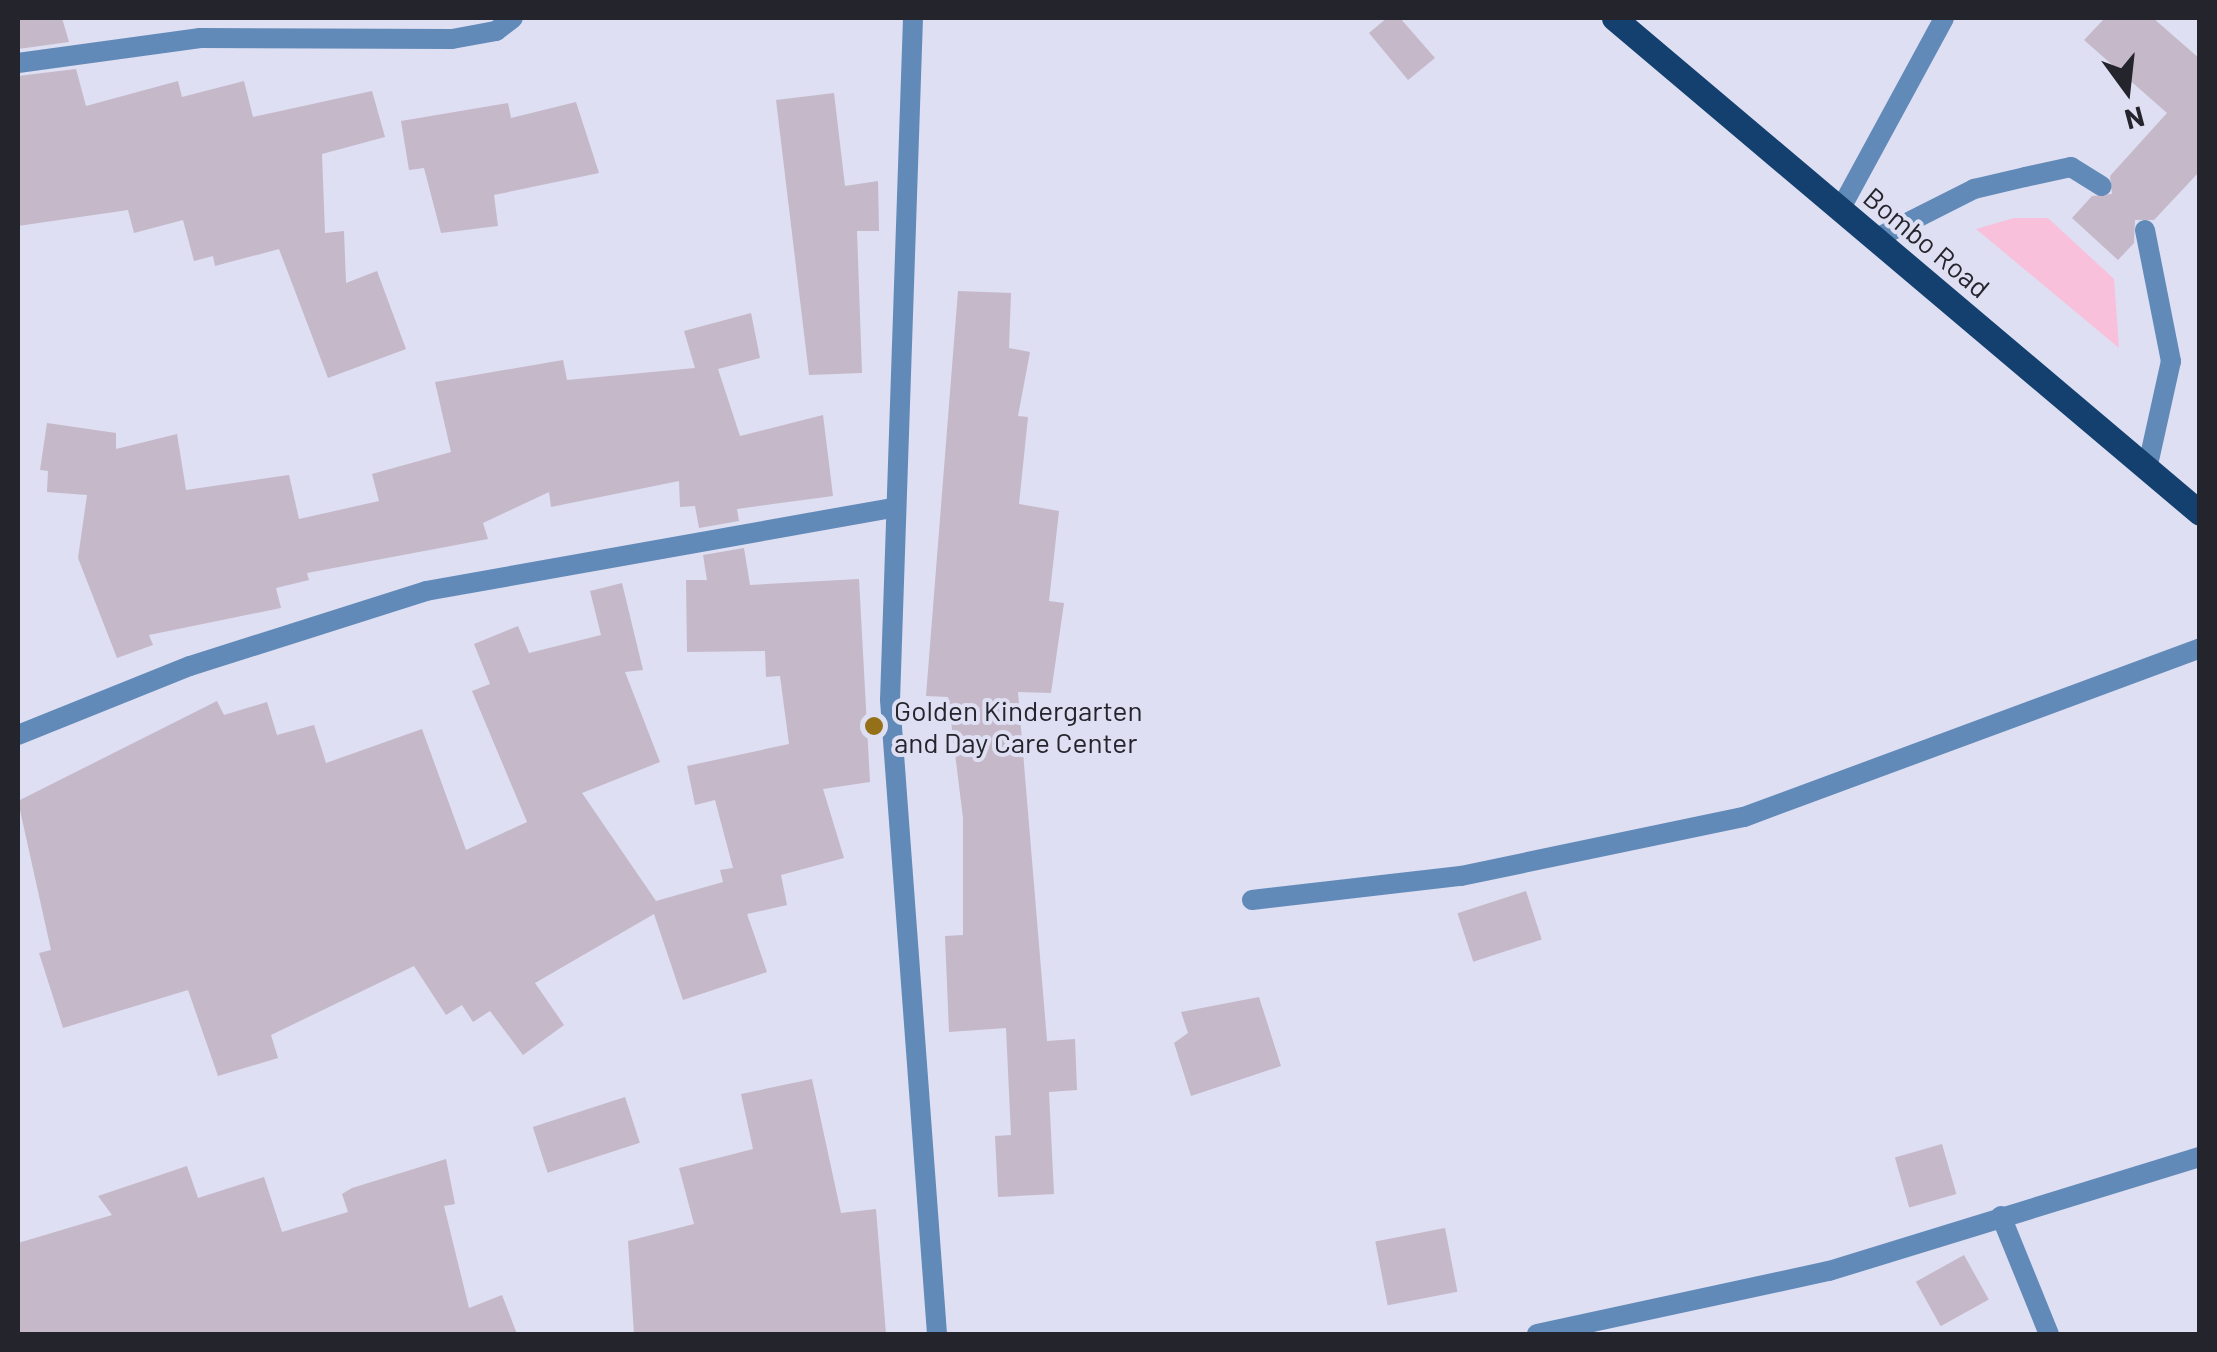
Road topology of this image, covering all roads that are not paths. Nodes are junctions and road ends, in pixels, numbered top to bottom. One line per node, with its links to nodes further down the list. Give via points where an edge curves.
1 (512, 18): 5 (street, via 496,31 452,38 200,38)
2 (913, 18): 11 (street)
3 (1614, 18): 7 (main road, Bombo Road)
4 (1944, 18): 7 (street)
5 (18, 63)
6 (2101, 186): 9 (street, via 2071,167 2024,176 1974,190)
7 (1841, 208): 9 (main road, Bombo Road)
8 (2145, 230): 10 (street, via 2170,361)
9 (1876, 238): 10 (main road, Bombo Road)
10 (2147, 469): 12 (main road, Bombo Road)
11 (891, 508): 14 (street, via 426,592 190,666); 18 (street, via 890,700)
12 (2200, 513)
13 (2200, 648): 15 (street, via 1744,817 1461,876)
14 (18, 735)
15 (1252, 900)
16 (2200, 1157): 17 (street)
17 (2000, 1216): 19 (street, via 1829,1272); 20 (street)
18 (936, 1334)
19 (1537, 1334)
20 (2050, 1334)

